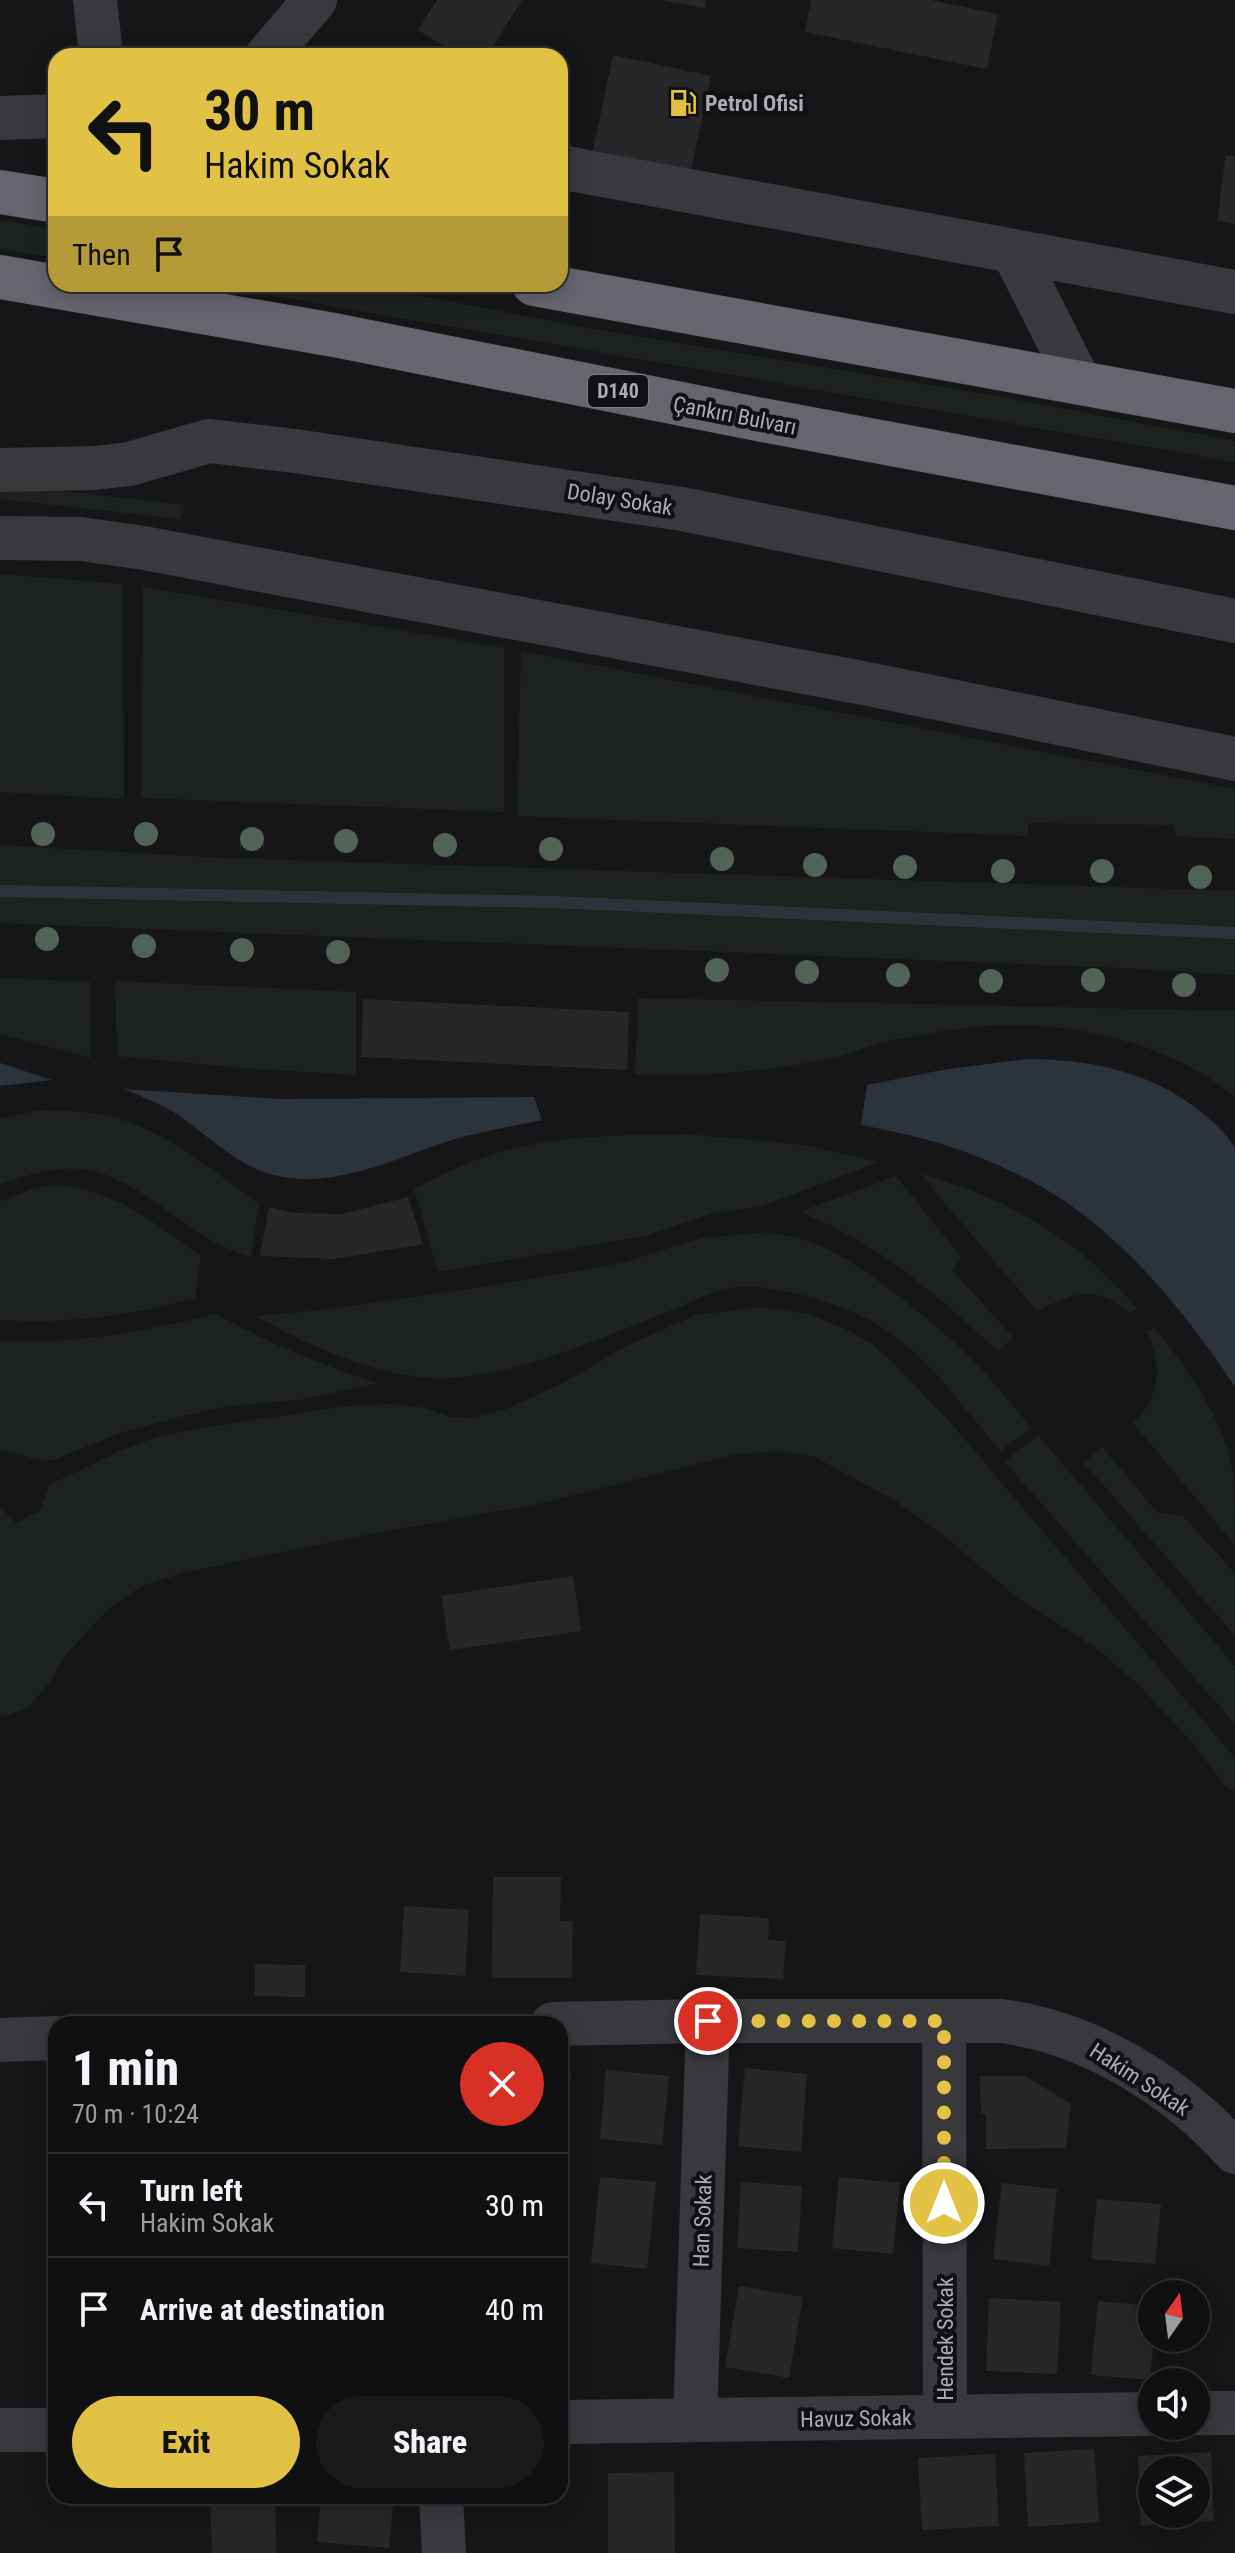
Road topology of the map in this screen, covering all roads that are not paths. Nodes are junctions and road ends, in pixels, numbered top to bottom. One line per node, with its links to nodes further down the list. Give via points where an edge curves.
1 (95, 0): 3 (street)
2 (315, 0): 4 (street)
3 (100, 48)
4 (274, 48)
5 (48, 116): 6 (street)
6 (0, 118)
7 (568, 168): 10 (street)
8 (0, 192): 9 (highway)
9 (48, 200)
10 (1013, 251): 15 (street); 16 (street)
11 (0, 277): 12 (highway, Çankırı Bulvarı / D140)
12 (48, 285)
13 (568, 290): 16 (highway)
14 (86, 292): 19 (highway, Çankırı Bulvarı / D140)
15 (1235, 292)
16 (1079, 382): 17 (highway)
17 (1235, 411)
18 (0, 470): 21 (street, Dolay Sokak, via 129,464 209,441 295,451 682,509)
19 (1235, 508)
20 (0, 538): 22 (street, via 81,539 200,558)
21 (1235, 621)
22 (1235, 759)
23 (708, 2021): 24 (street, Hakim Sokak); 25 (street, Hakim Sokak); 33 (street, Han Sokak)
24 (944, 2021): 28 (street, Hakim Sokak, via 1036,2025 1083,2042 1175,2099); 32 (street, Hendek Sokak)
25 (568, 2024)
26 (48, 2038): 27 (street)
27 (0, 2040)
28 (1235, 2152)
29 (1210, 2413): 30 (street)
30 (1235, 2413)
31 (1138, 2414): 32 (street, Havuz Sokak)
32 (945, 2417): 33 (street, Havuz Sokak)
33 (695, 2420): 34 (street, Havuz Sokak)
34 (568, 2422)
35 (0, 2430): 36 (street)
36 (48, 2430)
37 (441, 2504): 38 (street)
38 (444, 2553)

